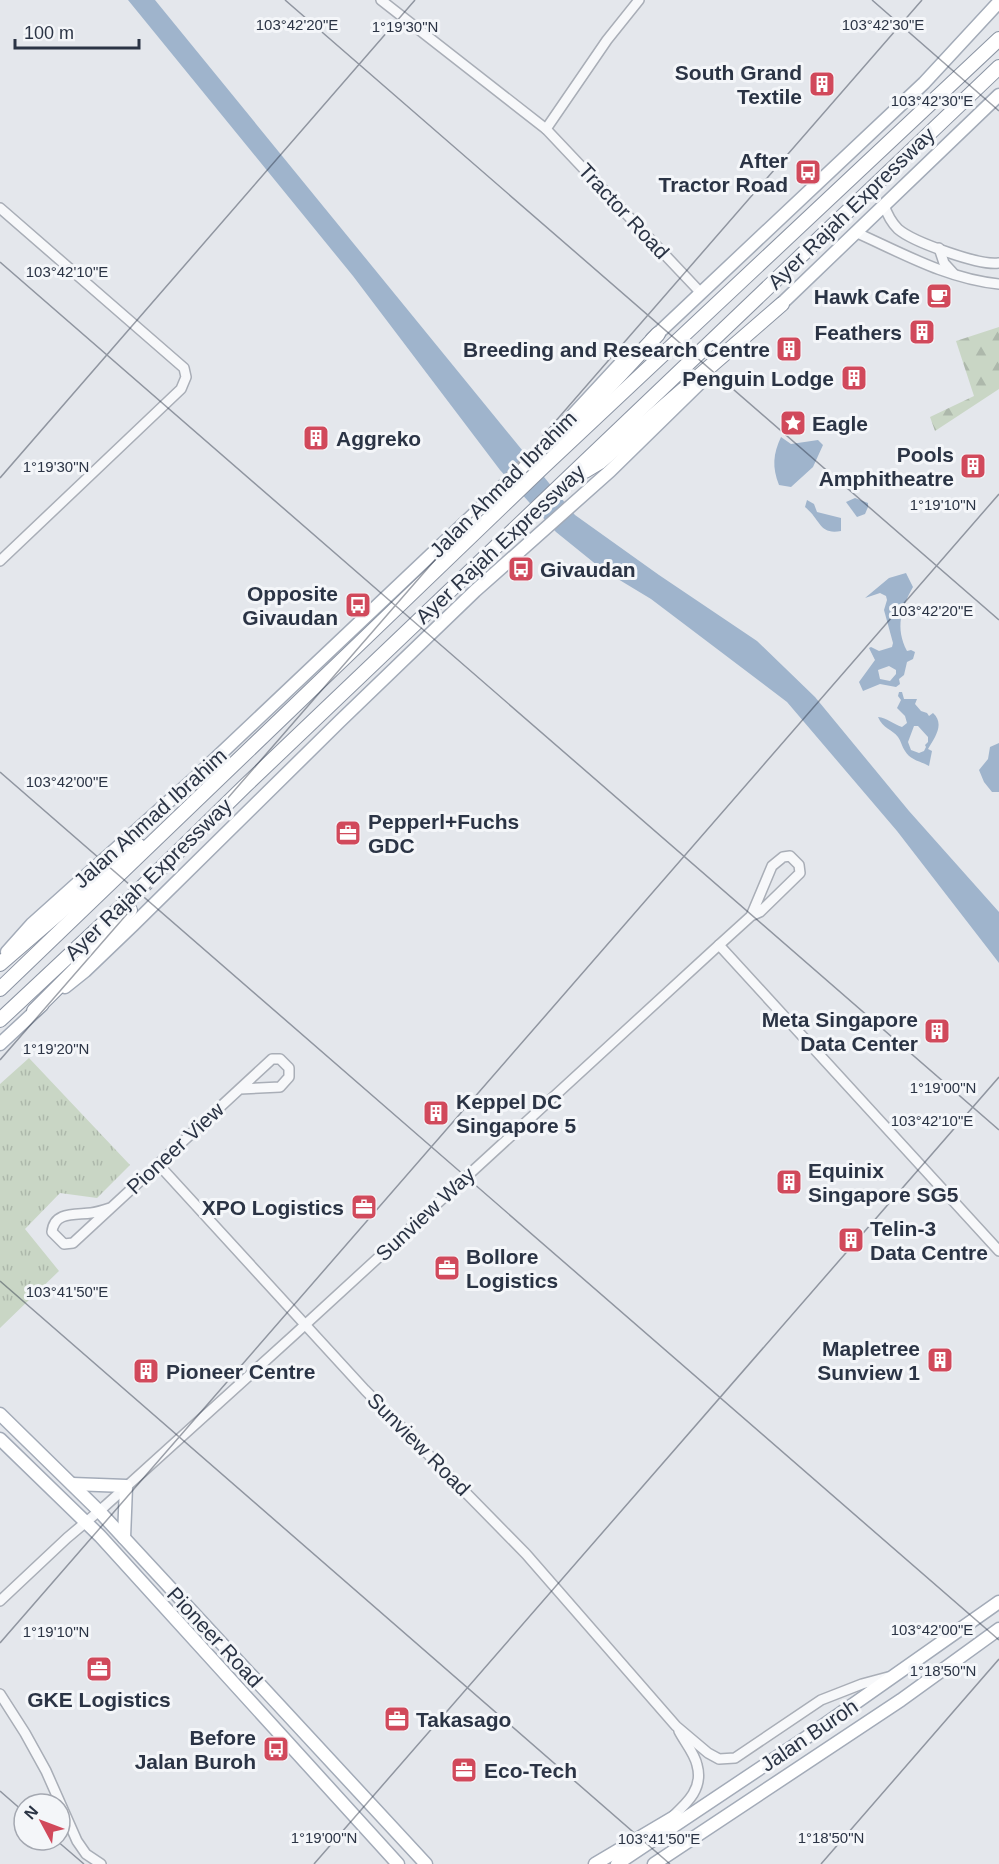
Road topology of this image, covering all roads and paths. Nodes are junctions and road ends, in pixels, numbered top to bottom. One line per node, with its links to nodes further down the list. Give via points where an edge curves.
1 (381, 0): 7 (street, Tractor Road)
2 (639, 0): 7 (street)
3 (999, 2): 17 (main road, Jalan Ahmad Ibrahim, via 924,83)
4 (999, 39): 20 (highway, Ayer Rajah Expressway)
5 (999, 66): 21 (highway, Ayer Rajah Expressway)
6 (999, 95): 8 (main road)
7 (546, 129): 17 (street, Tractor Road)
8 (884, 205): 10 (main road); 11 (street)
9 (0, 208): 22 (street, via 184,368 186,376 181,389)
10 (855, 232): 11 (street); 18 (main road)
11 (894, 238): 12 (street); 14 (street)
12 (939, 248): 13 (street, via 975,261); 14 (street); 15 (street, via 944,263)
13 (999, 263)
14 (928, 266): 15 (street)
15 (955, 275): 16 (street)
16 (999, 284)
17 (701, 293): 19 (main road, Jalan Ahmad Ibrahim)
18 (782, 304): 21 (highway, via 600,462); 29 (main road, via 610,471 475,591 85,971)
19 (658, 334): 20 (highway, via 548,452); 27 (main road, Jalan Ahmad Ibrahim, via 619,364 483,506 196,777 32,924)
20 (542, 468): 23 (highway, Ayer Rajah Expressway)
21 (567, 481): 24 (highway, Ayer Rajah Expressway)
22 (0, 561)
23 (179, 816): 27 (highway, via 133,848); 28 (highway, Ayer Rajah Expressway)
24 (140, 889): 29 (highway, via 134,906); 30 (highway, Ayer Rajah Expressway)
25 (751, 916): 25 (street, Sunview Way, via 772,866 789,856 799,865 800,873); 26 (street, Sunview Way)
26 (718, 945): 35 (street); 36 (street, Sunview Way)
27 (0, 962)
28 (0, 989)
29 (34, 1011): 31 (main road)
30 (0, 1020)
31 (0, 1044)
32 (240, 1089): 32 (street, Pioneer View, via 272,1059 280,1059 289,1068 289,1077 280,1087); 33 (street, Pioneer View)
33 (158, 1164): 34 (street, Pioneer View); 36 (street, Sunview Road)
34 (110, 1208): 34 (street, Pioneer View, via 70,1244 64,1244 52,1232 55,1223 68,1213 89,1214)
35 (999, 1251)
36 (306, 1324): 40 (street, Sunview Way); 49 (street, Sunview Road, via 526,1554)
37 (0, 1414): 39 (main road, Pioneer Road)
38 (0, 1440): 42 (main road, Pioneer Road)
39 (72, 1484): 40 (main road); 41 (main road, Pioneer Road)
40 (126, 1486): 41 (street, Sunview Way); 43 (main road)
41 (99, 1511): 42 (street, Sunview Way); 43 (main road, Pioneer Road)
42 (87, 1522): 44 (street, Sunview Way); 53 (main road, Pioneer Road)
43 (124, 1538): 54 (main road, Pioneer Road)
44 (0, 1601)
45 (999, 1602): 47 (main road, Jalan Buroh)
46 (999, 1629): 57 (main road, Jalan Buroh, via 901,1700)
47 (897, 1675): 49 (street, Sunview Road, via 821,1700 735,1758 719,1759); 50 (main road, Jalan Buroh)
48 (0, 1694): 52 (street, via 46,1771 77,1840 86,1854)
49 (676, 1726): 51 (street, Sunview Road, via 698,1764 698,1780 692,1798)
50 (730, 1789): 51 (main road); 56 (main road, Jalan Buroh)
51 (671, 1818): 55 (main road)
52 (101, 1864)
53 (398, 1864)
54 (426, 1864)
55 (595, 1864)
56 (616, 1864)
57 (654, 1864)

